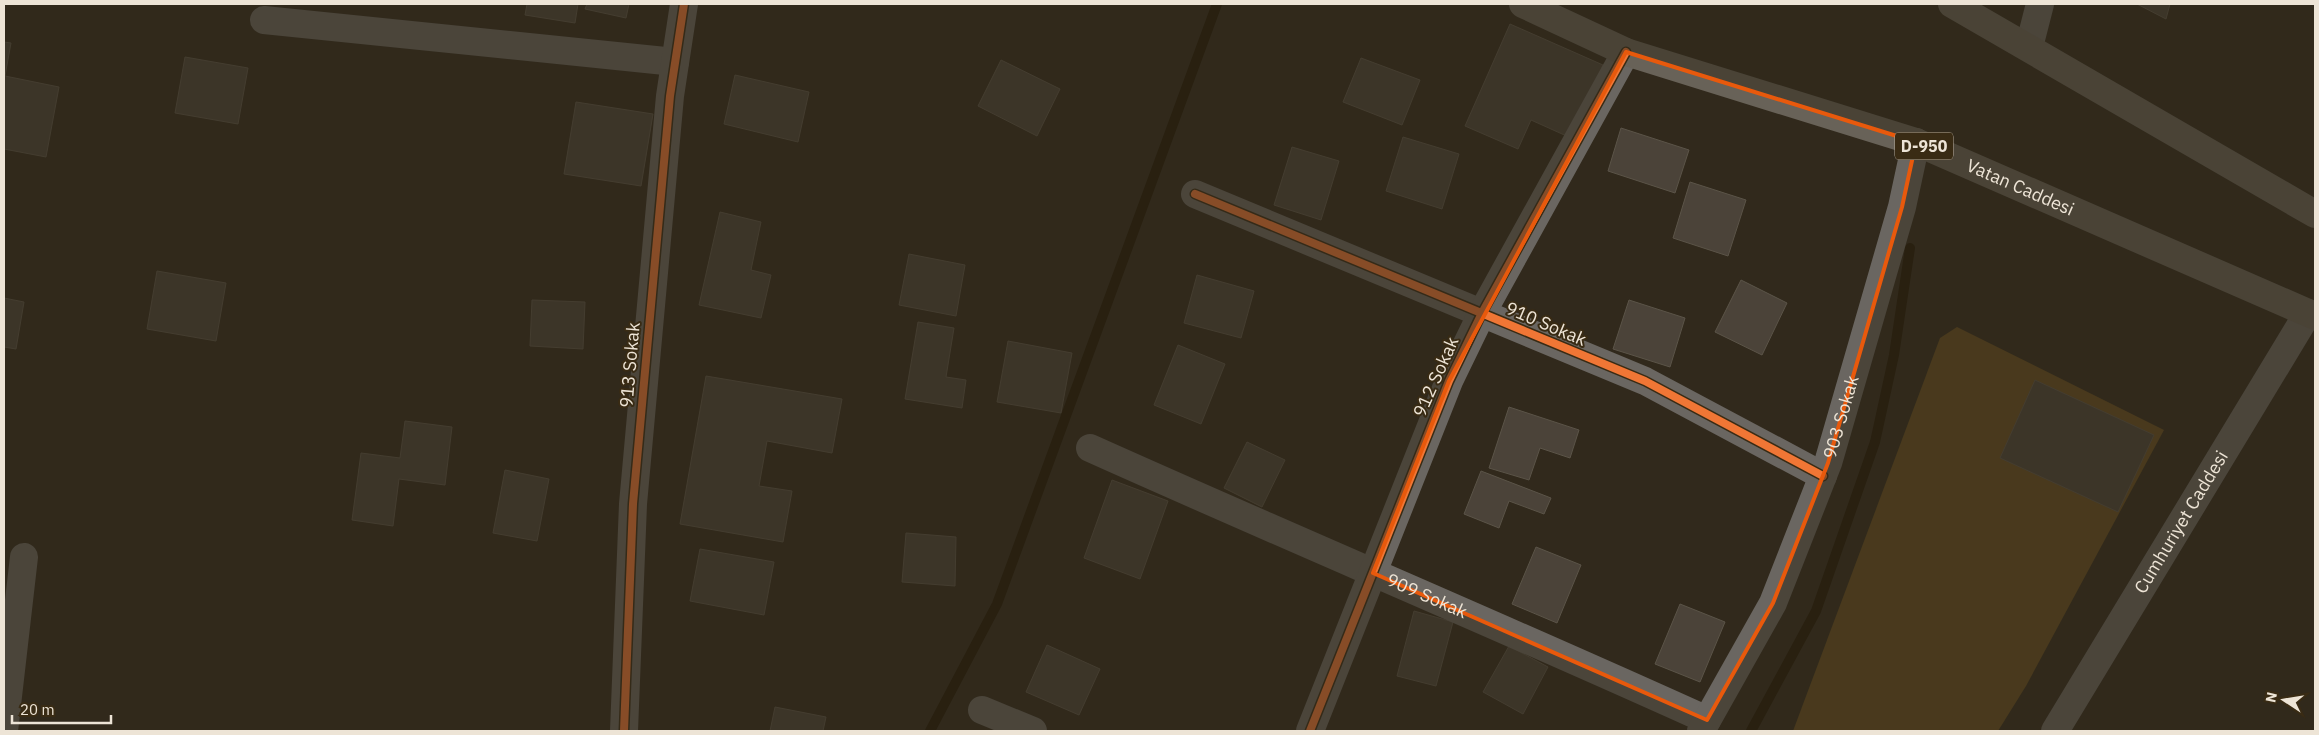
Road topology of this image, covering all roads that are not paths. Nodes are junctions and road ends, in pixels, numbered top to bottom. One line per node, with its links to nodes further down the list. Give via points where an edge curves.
1 (684, 4): 8 (street, 913 Sokak)
2 (1523, 4): 7 (highway, Vatan Caddesi / D-950)
3 (1952, 4): 6 (highway)
4 (2040, 4): 6 (street)
5 (264, 20): 8 (street)
6 (2029, 47): 11 (highway)
7 (1626, 52): 9 (highway, Vatan Caddesi / D-950); 12 (street, 912 Sokak)
8 (675, 62): 21 (street, 913 Sokak, via 633,504)
9 (1916, 142): 13 (highway, Vatan Caddesi / D-950); 15 (street, 903 Sokak, via 1902,207)
10 (1195, 194): 12 (street, 910 Sokak)
11 (2315, 214)
12 (1482, 313): 15 (street, 910 Sokak, via 1645,381); 17 (street, 912 Sokak, via 1449,380)
13 (2312, 315): 24 (street, Cumhuriyet Caddesi)
14 (1090, 448): 17 (street, 909 Sokak)
15 (1823, 476): 19 (street, 903 Sokak, via 1773,603)
16 (24, 557): 20 (street)
17 (1373, 573): 19 (street, 909 Sokak, via 1546,647); 23 (street, 912 Sokak)
18 (982, 710): 22 (street)
19 (1704, 726)
20 (4, 731)
21 (624, 731)
22 (1033, 731)
23 (1310, 731)
24 (2055, 731)

